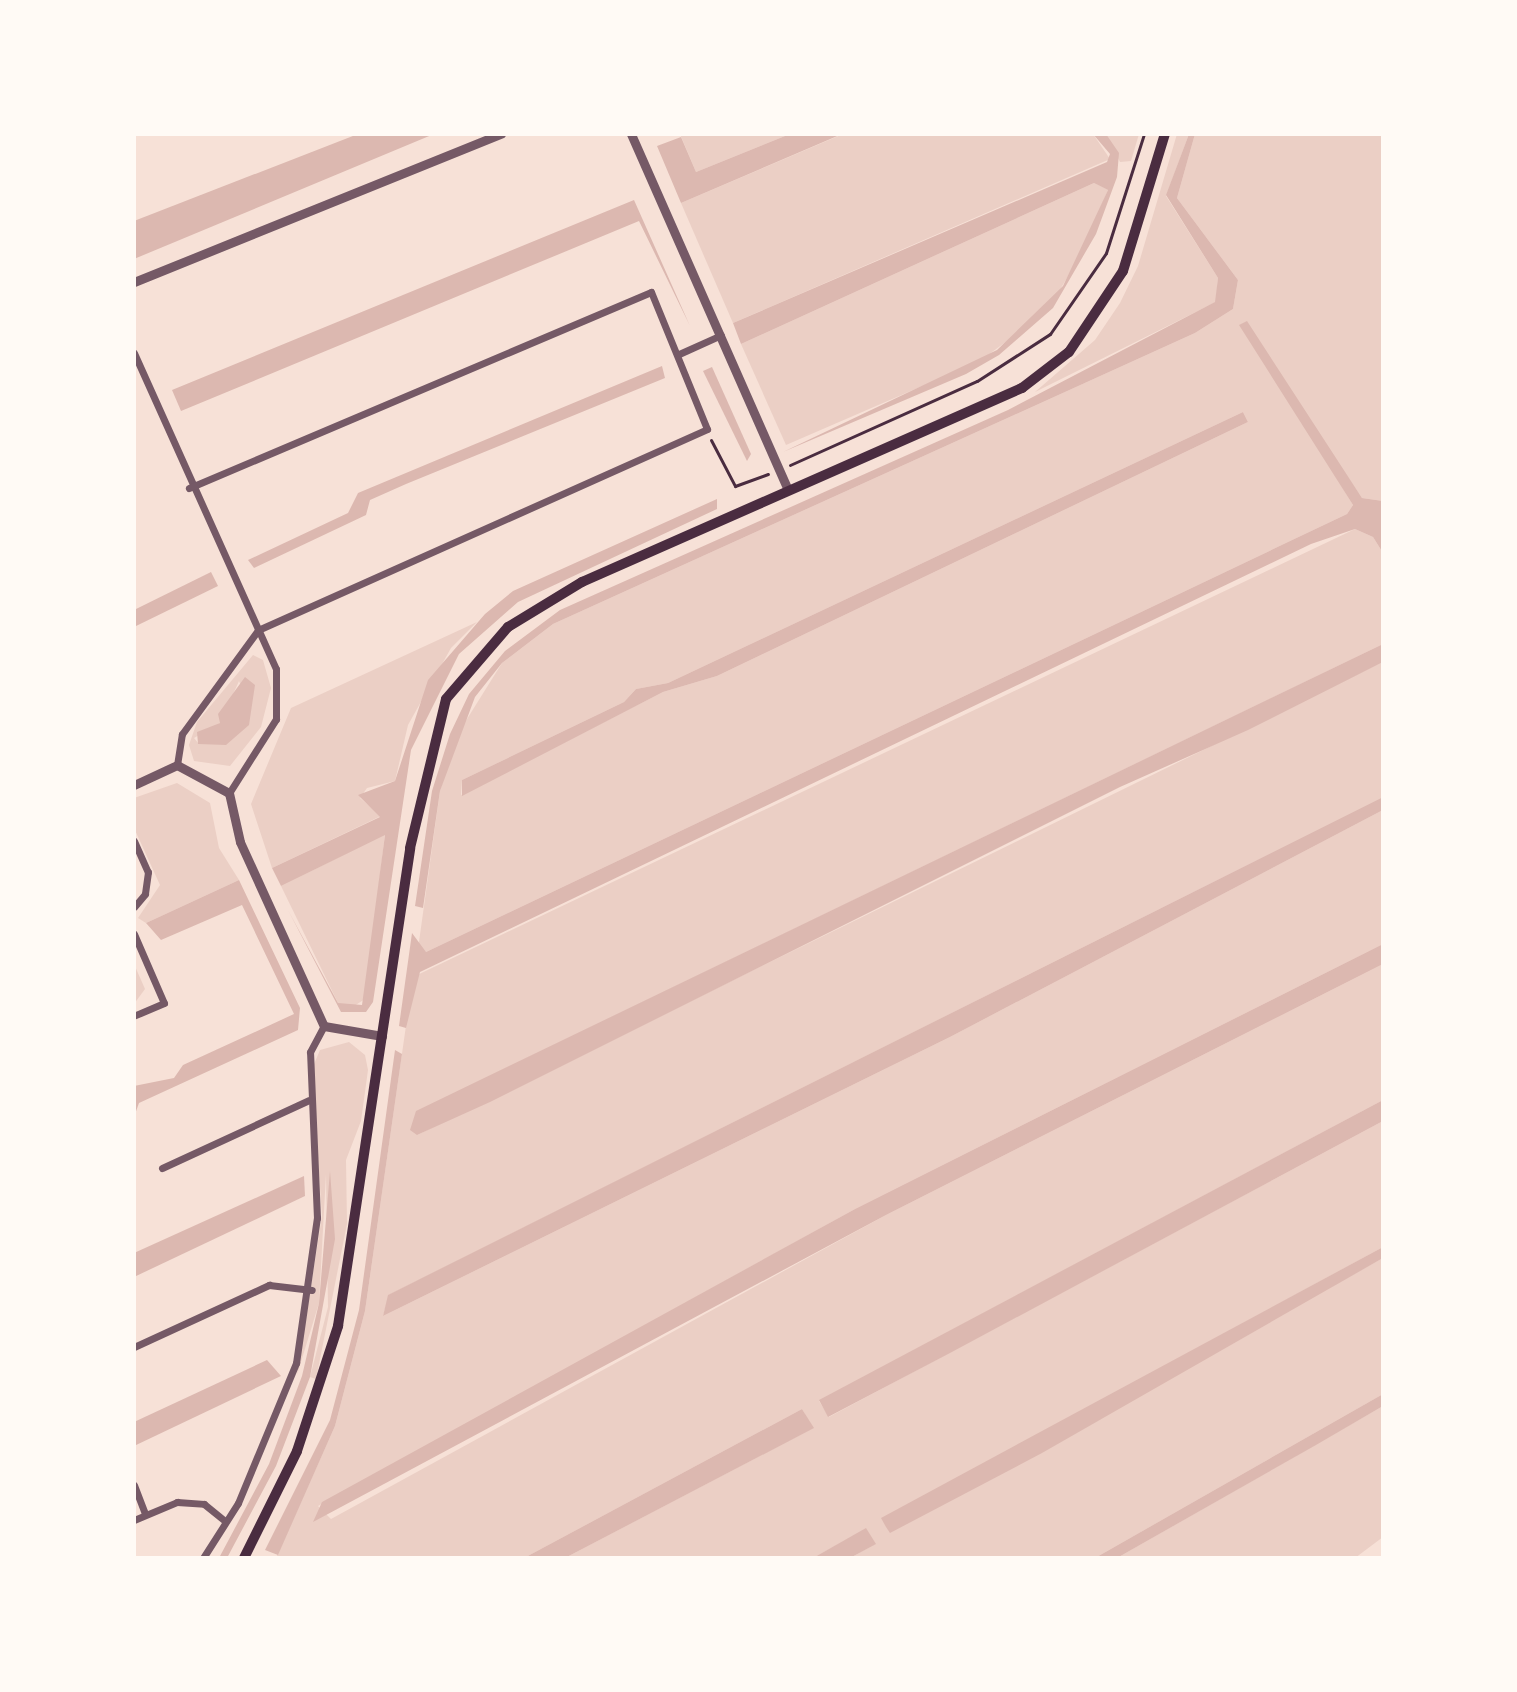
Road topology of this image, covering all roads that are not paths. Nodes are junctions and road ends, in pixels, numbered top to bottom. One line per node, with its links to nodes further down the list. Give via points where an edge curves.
1 (501, 134): 4 (street)
2 (631, 134): 5 (street)
3 (1165, 134): 9 (main road, via 1123,271 1069,352 1022,388)
4 (134, 282)
5 (721, 335): 7 (street); 9 (street)
6 (134, 353): 8 (street)
7 (679, 354): 8 (street, via 651,292); 10 (street, via 707,429)
8 (189, 488): 10 (street)
9 (788, 490): 19 (main road, via 582,582 508,627 446,699 423,773)
10 (258, 630): 11 (street, via 182,734); 13 (street, via 276,669 278,705)
11 (177, 765): 12 (street); 13 (street)
12 (134, 785)
13 (229, 793): 18 (street, via 240,842)
14 (134, 841): 15 (street, via 148,872 145,894)
15 (134, 907)
16 (134, 934): 17 (street, via 164,1003)
17 (134, 1016)
18 (324, 1026): 19 (street); 20 (street, via 310,1052)
19 (382, 1036): 29 (main road, via 349,1269 323,1383)
20 (309, 1100): 21 (street); 22 (street, via 316,1146)
21 (162, 1168)
22 (312, 1290): 23 (street, via 269,1285); 27 (street, via 281,1409)
23 (134, 1347)
24 (134, 1485): 25 (street)
25 (145, 1514): 26 (street); 27 (street, via 177,1502 204,1504)
26 (134, 1520)
27 (224, 1520): 28 (street)
28 (203, 1558)
29 (244, 1558)

